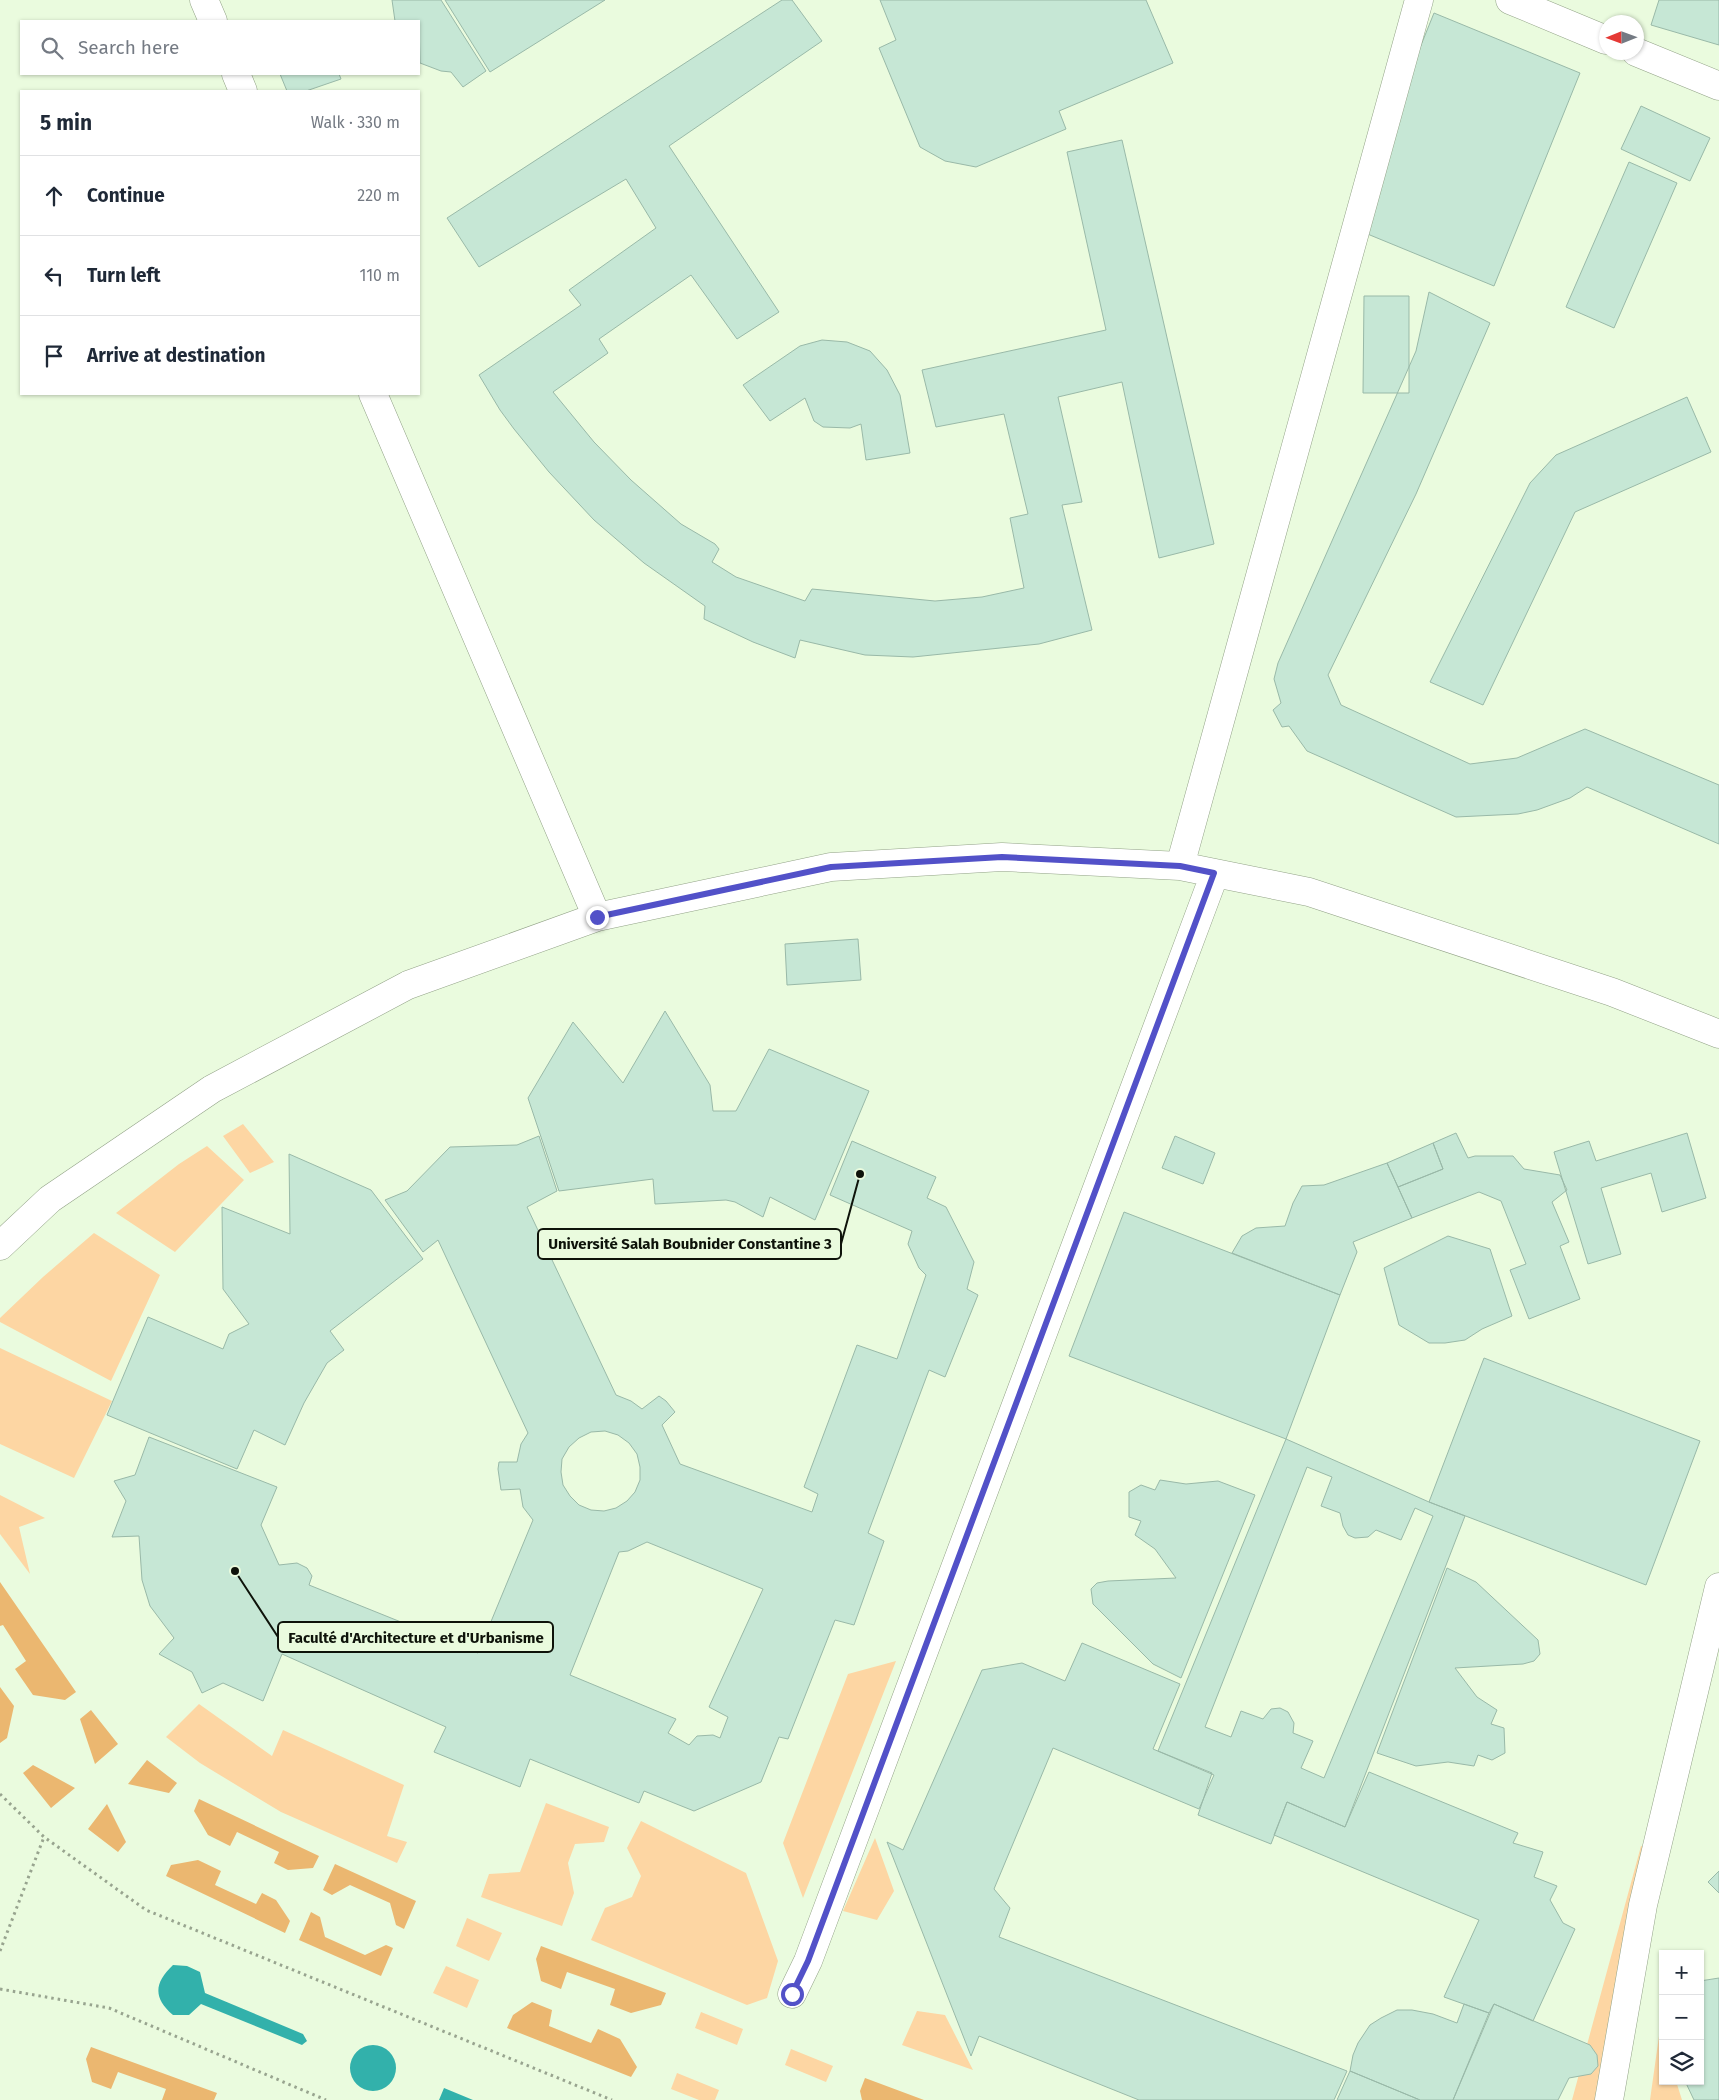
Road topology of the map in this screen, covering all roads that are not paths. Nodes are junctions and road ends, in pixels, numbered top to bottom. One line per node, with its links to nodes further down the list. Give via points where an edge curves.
1 (204, 0): 4 (street)
2 (1419, 0): 11 (street)
3 (1510, 0): 5 (street)
4 (213, 20)
5 (1599, 37)
6 (1644, 55): 8 (street)
7 (236, 75): 9 (street)
8 (1719, 86)
9 (243, 90)
10 (373, 395): 13 (street)
11 (1180, 866): 12 (street); 13 (street, via 1002,857 831,867)
12 (1214, 873): 14 (street, via 1309,892 1612,992); 17 (street, via 815,1942)
13 (597, 917): 15 (street, via 408,985 212,1089 50,1199)
14 (1719, 1034)
15 (0, 1246)
16 (1719, 1587): 18 (street, via 1643,1905)
17 (792, 1994)
18 (1609, 2100)

